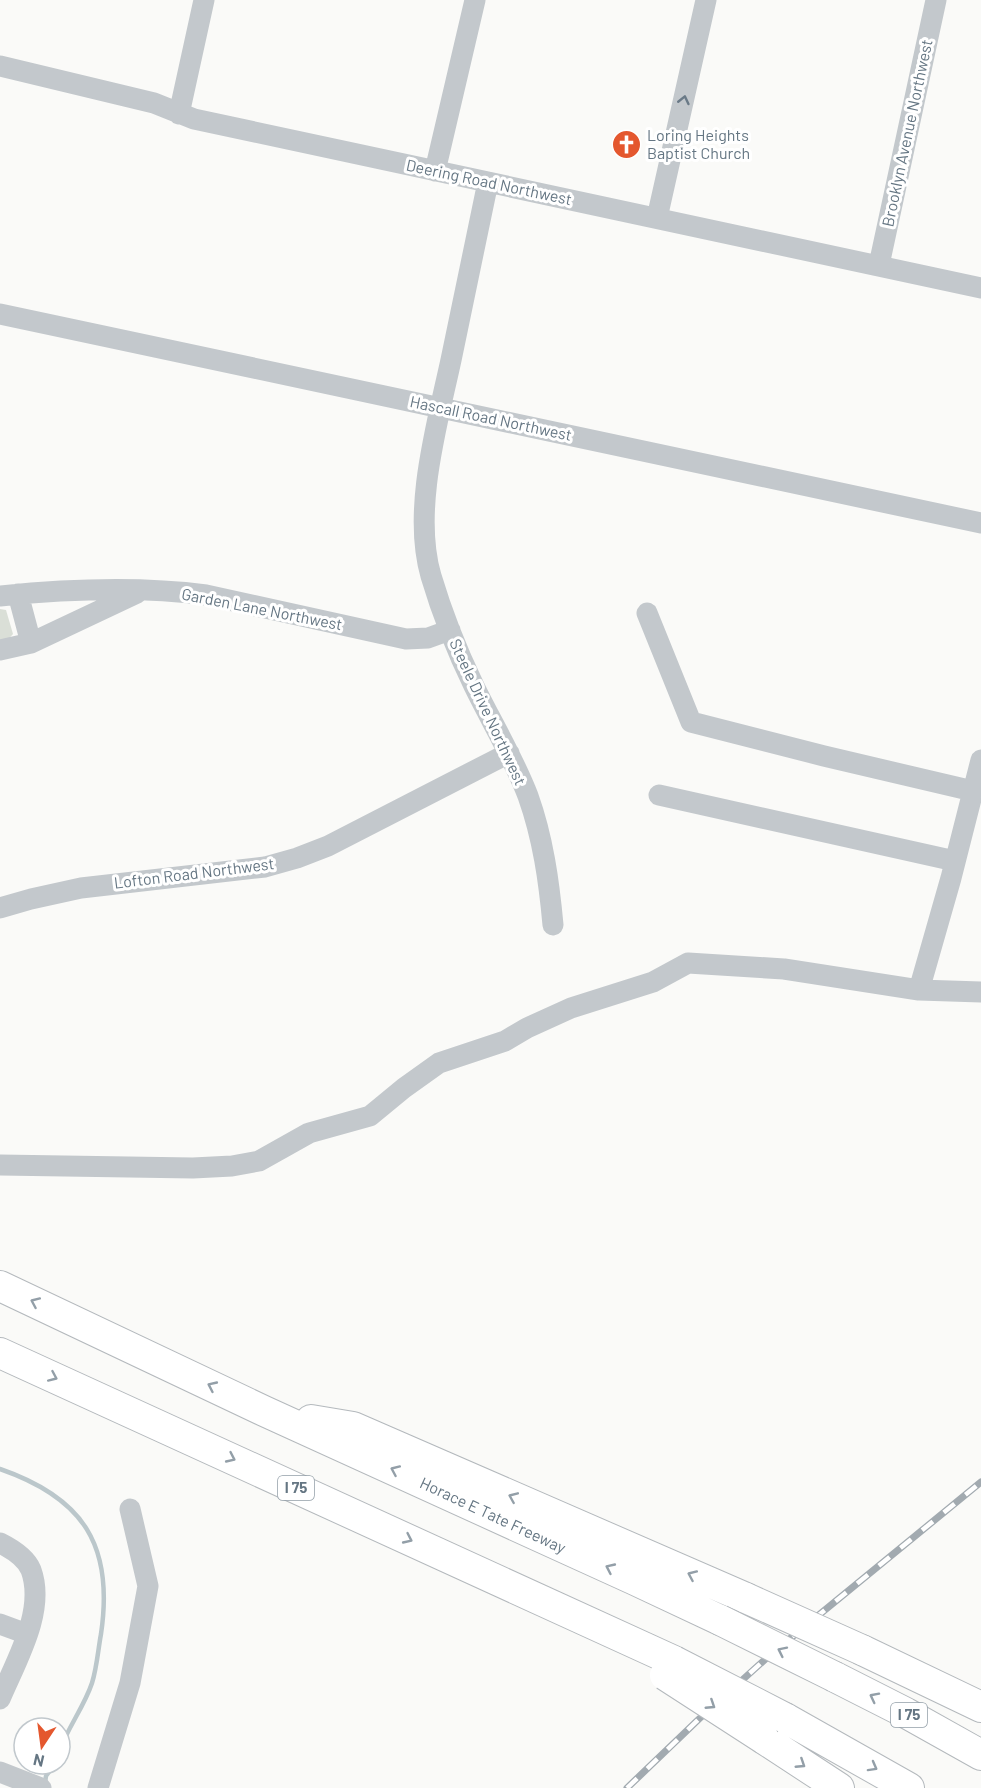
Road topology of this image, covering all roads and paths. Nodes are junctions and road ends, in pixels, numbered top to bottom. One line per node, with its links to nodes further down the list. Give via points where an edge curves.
1 (204, 0): 6 (street)
2 (475, 0): 7 (street)
3 (706, 0): 9 (street, one-way to 3)
4 (936, 0): 10 (street, Brooklyn Avenue Northwest)
5 (0, 66): 6 (street, Deering Road Northwest, via 154,103)
6 (179, 114): 7 (street, Deering Road Northwest)
7 (435, 171): 8 (street, Deering Road Northwest)
8 (489, 182): 9 (street, Deering Road Northwest); 13 (street, Steele Drive Northwest)
9 (657, 218): 10 (street, Deering Road Northwest)
10 (879, 265): 11 (street, Deering Road Northwest)
11 (981, 288)
12 (0, 314): 13 (street, Hascall Road Northwest)
13 (440, 408): 14 (street, Hascall Road Northwest); 18 (street, Steele Drive Northwest, via 426,486 424,529 430,575)
14 (981, 523)
15 (142, 590): 16 (street, Garden Lane Northwest); 18 (street, Garden Lane Northwest, via 206,594 406,639 428,638); 19 (street)
16 (9, 595): 19 (street)
17 (647, 613): 23 (street, via 692,722)
18 (450, 630): 21 (street, Steele Drive Northwest, via 473,685)
19 (31, 643): 20 (street)
20 (0, 650)
21 (509, 753): 26 (street, Lofton Road Northwest, via 328,846 297,858 265,867 81,888); 27 (street, Steele Drive Northwest, via 541,838)
22 (981, 760): 23 (street)
23 (973, 791): 25 (street)
24 (659, 795): 25 (street)
25 (955, 861): 28 (street)
26 (0, 909)
27 (553, 925)
28 (919, 990): 29 (street); 30 (street, via 784,969 688,963 662,979 570,1008 505,1041 439,1063 370,1116 309,1132 259,1161 193,1168)
29 (981, 992)
30 (0, 1165)
31 (0, 1286): 33 (highway, Horace E Tate Freeway / I 75, one-way to 31)
32 (0, 1353): 38 (highway, I 75, one-way to 38, via 592,1623)
33 (264, 1411): 40 (highway, one-way to 33, bridge, via 746,1598 352,1427); 41 (highway, Horace E Tate Freeway / I 75, one-way to 33, bridge, via 720,1620)
34 (130, 1509): 44 (street, via 147,1586 130,1683)
35 (0, 1543): 37 (street, via 16,1552 30,1569 35,1593)
36 (0, 1624): 37 (street)
37 (27, 1634): 39 (street)
38 (668, 1667): 45 (highway, one-way to 45, bridge); 46 (highway, I 75, one-way to 46, bridge, via 785,1718)
39 (0, 1699)
40 (981, 1707)
41 (981, 1755)
42 (0, 1772): 43 (street)
43 (41, 1788)
44 (98, 1788)
45 (838, 1788)
46 (909, 1788)

